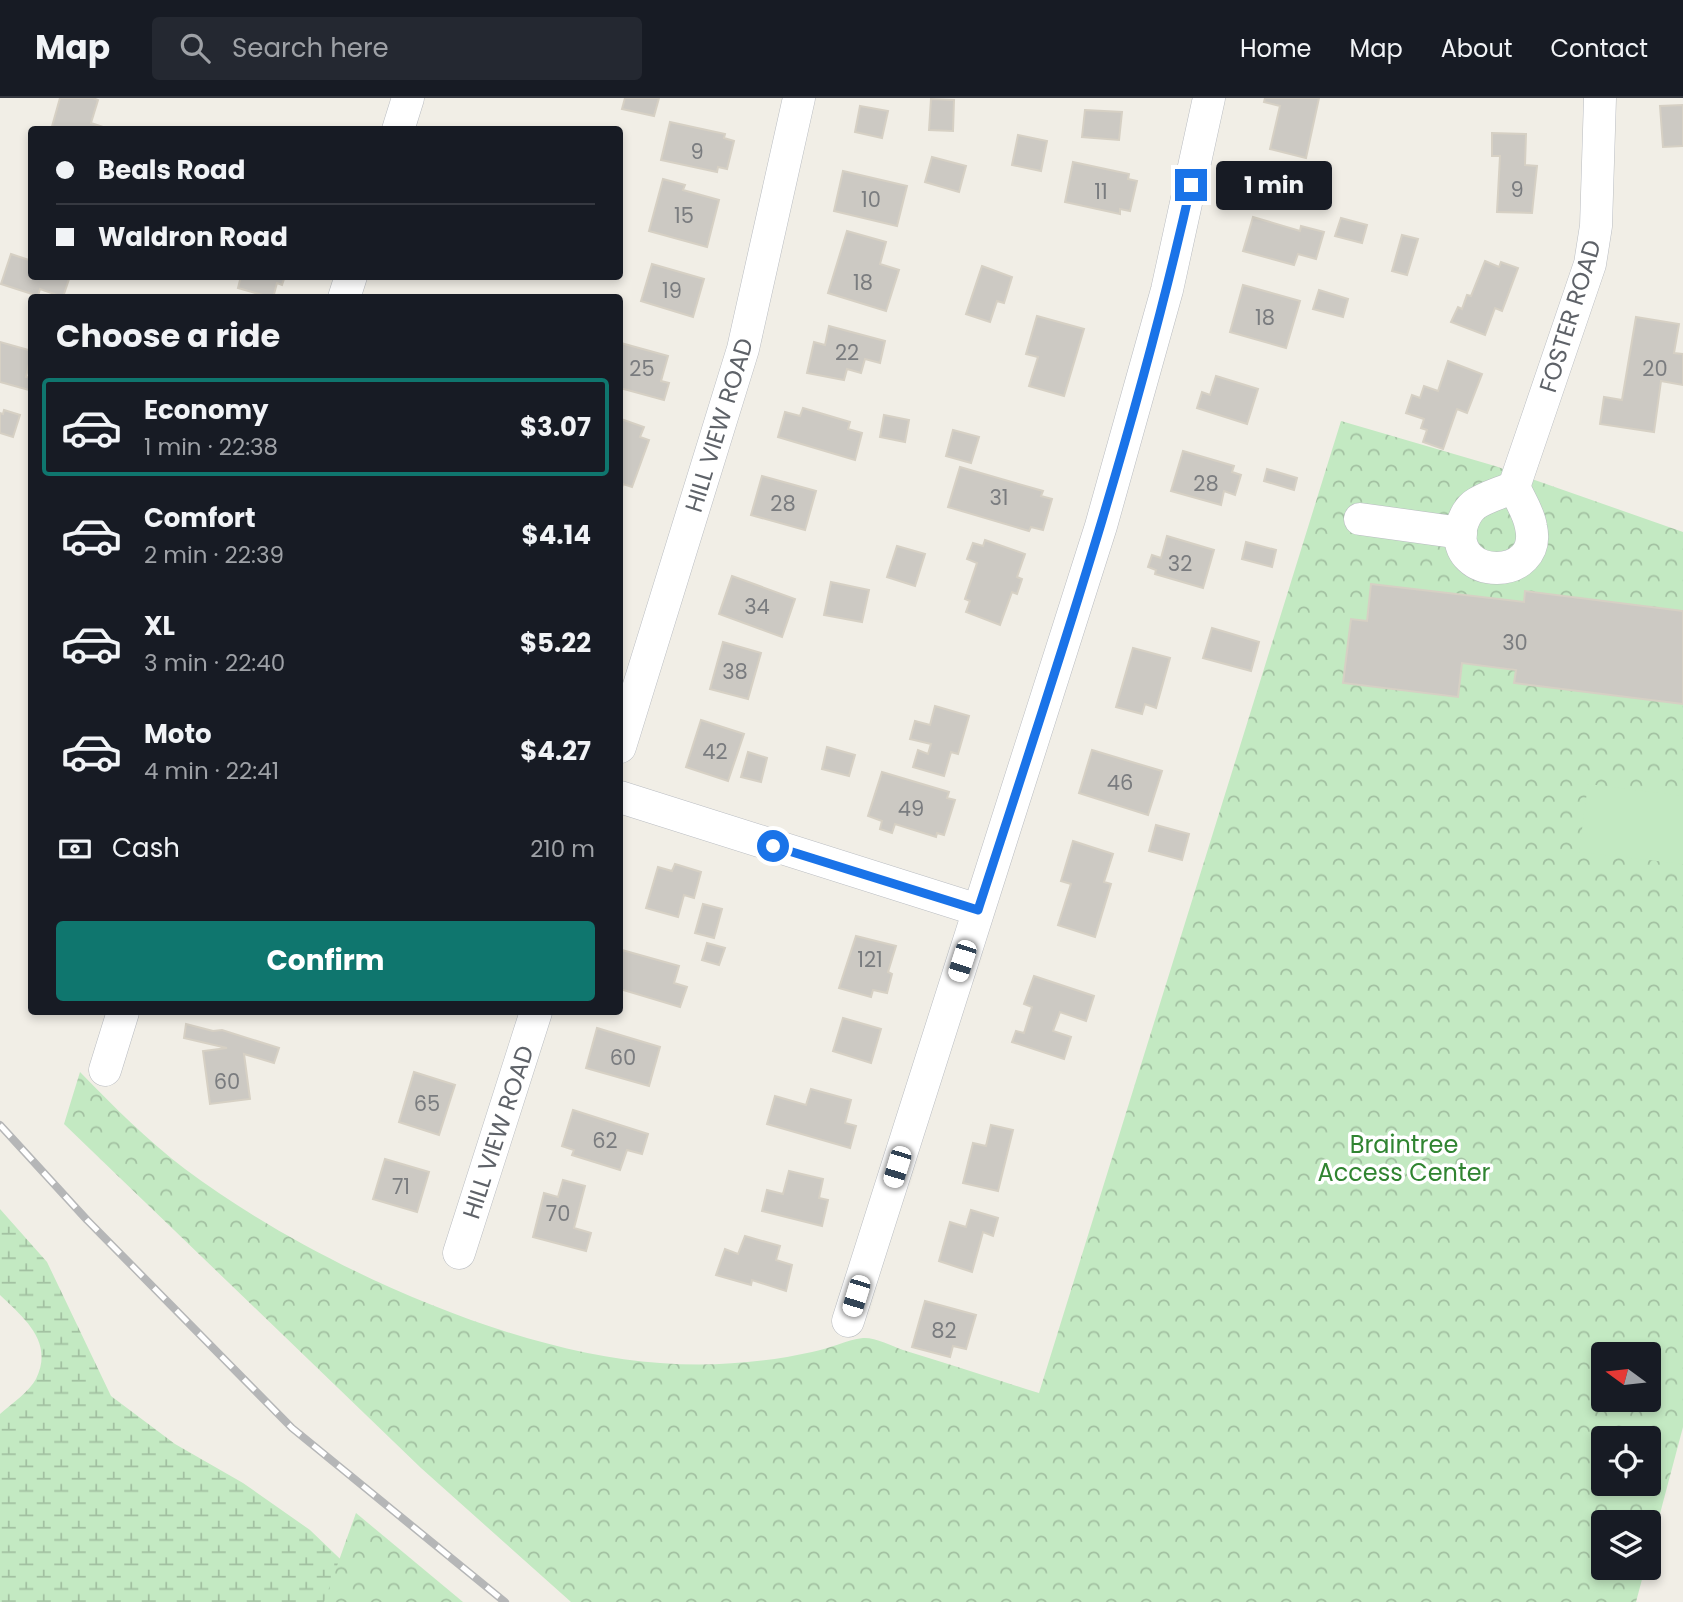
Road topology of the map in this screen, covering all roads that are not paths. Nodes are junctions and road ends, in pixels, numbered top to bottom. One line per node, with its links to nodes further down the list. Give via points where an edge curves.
1 (408, 98): 5 (street)
2 (799, 98): 9 (street, HILL VIEW ROAD, via 743,349)
3 (1209, 98): 11 (street, via 1143,379 1085,578)
4 (1600, 98): 6 (street, FOSTER ROAD, via 1596,226 1590,264)
5 (399, 126)
6 (1514, 487): 8 (street, via 1474,506); 8 (street, via 1532,533 1522,559 1500,569 1480,565 1465,551)
7 (1360, 519): 8 (street)
8 (1461, 533)
9 (623, 737)
10 (623, 798): 11 (street)
11 (978, 910): 16 (street)
12 (122, 1015): 14 (street)
13 (535, 1015): 15 (street, HILL VIEW ROAD)
14 (105, 1070)
15 (459, 1253)
16 (848, 1321)

